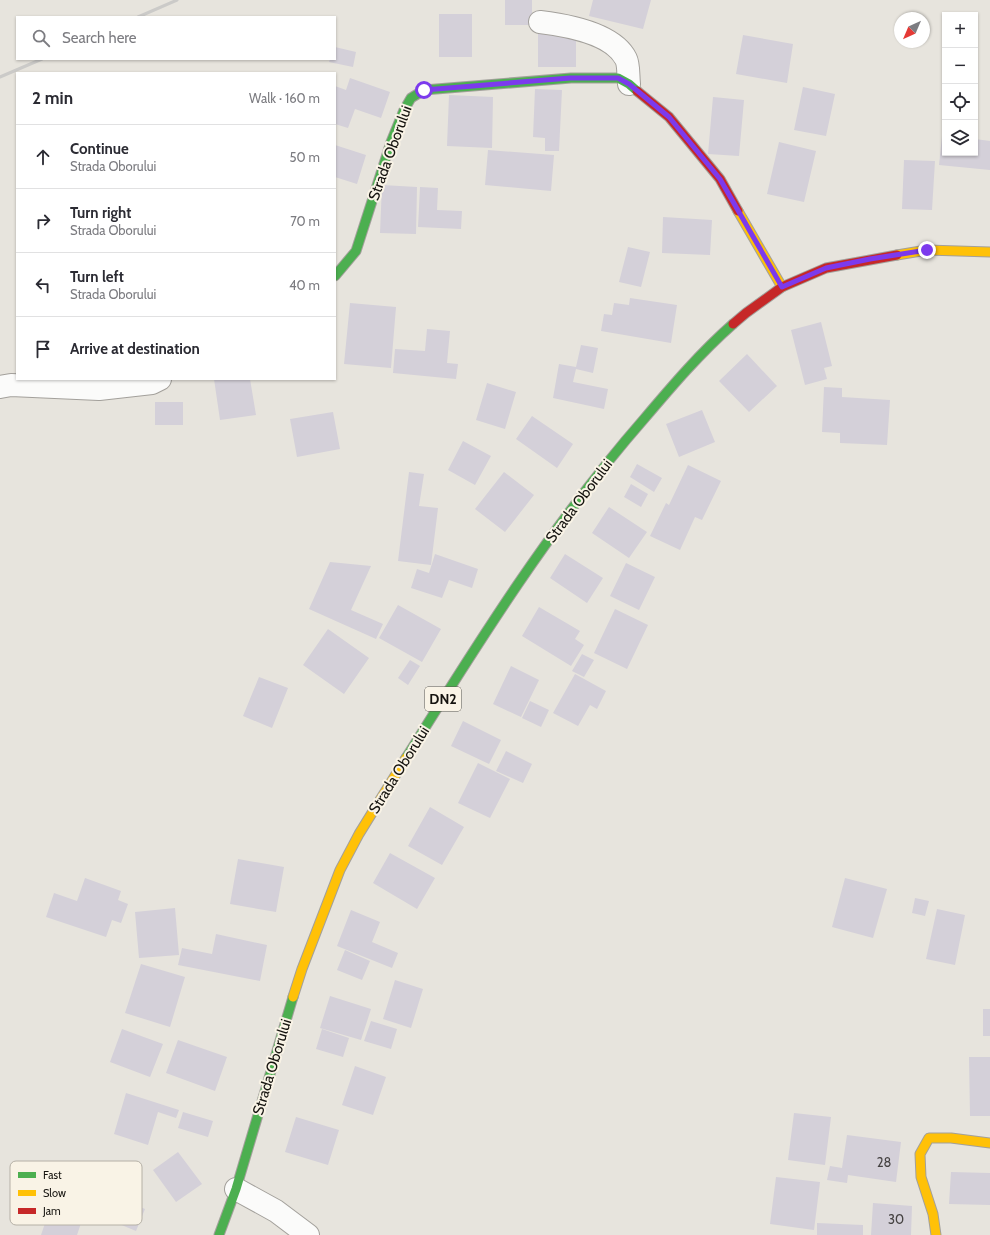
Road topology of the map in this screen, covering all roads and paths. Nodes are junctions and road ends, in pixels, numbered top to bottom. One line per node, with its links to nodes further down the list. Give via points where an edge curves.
1 (540, 22): 2 (street, via 582,30 615,45 626,59)
2 (629, 84): 4 (main road, Strada Oborului, via 618,78 570,78 424,90 410,98 391,142 356,251); 5 (main road, Strada Oborului, via 669,117 720,179)
3 (990, 252): 5 (main road, Strada Oborului / DN2, via 927,250 870,259 826,268)
4 (336, 275)
5 (782, 287): 9 (main road, Strada Oborului / DN2, via 714,341 619,447 575,504 479,640 359,834 340,870 302,969)
6 (158, 380): 7 (street, via 152,383 99,389)
7 (0, 386)
8 (990, 1143): 12 (main road, via 929,1138 920,1154 921,1177 933,1214)
9 (236, 1189): 10 (main road, Strada Oborului / DN2); 11 (street, via 276,1211)
10 (219, 1235)
11 (308, 1235)
12 (936, 1235)

